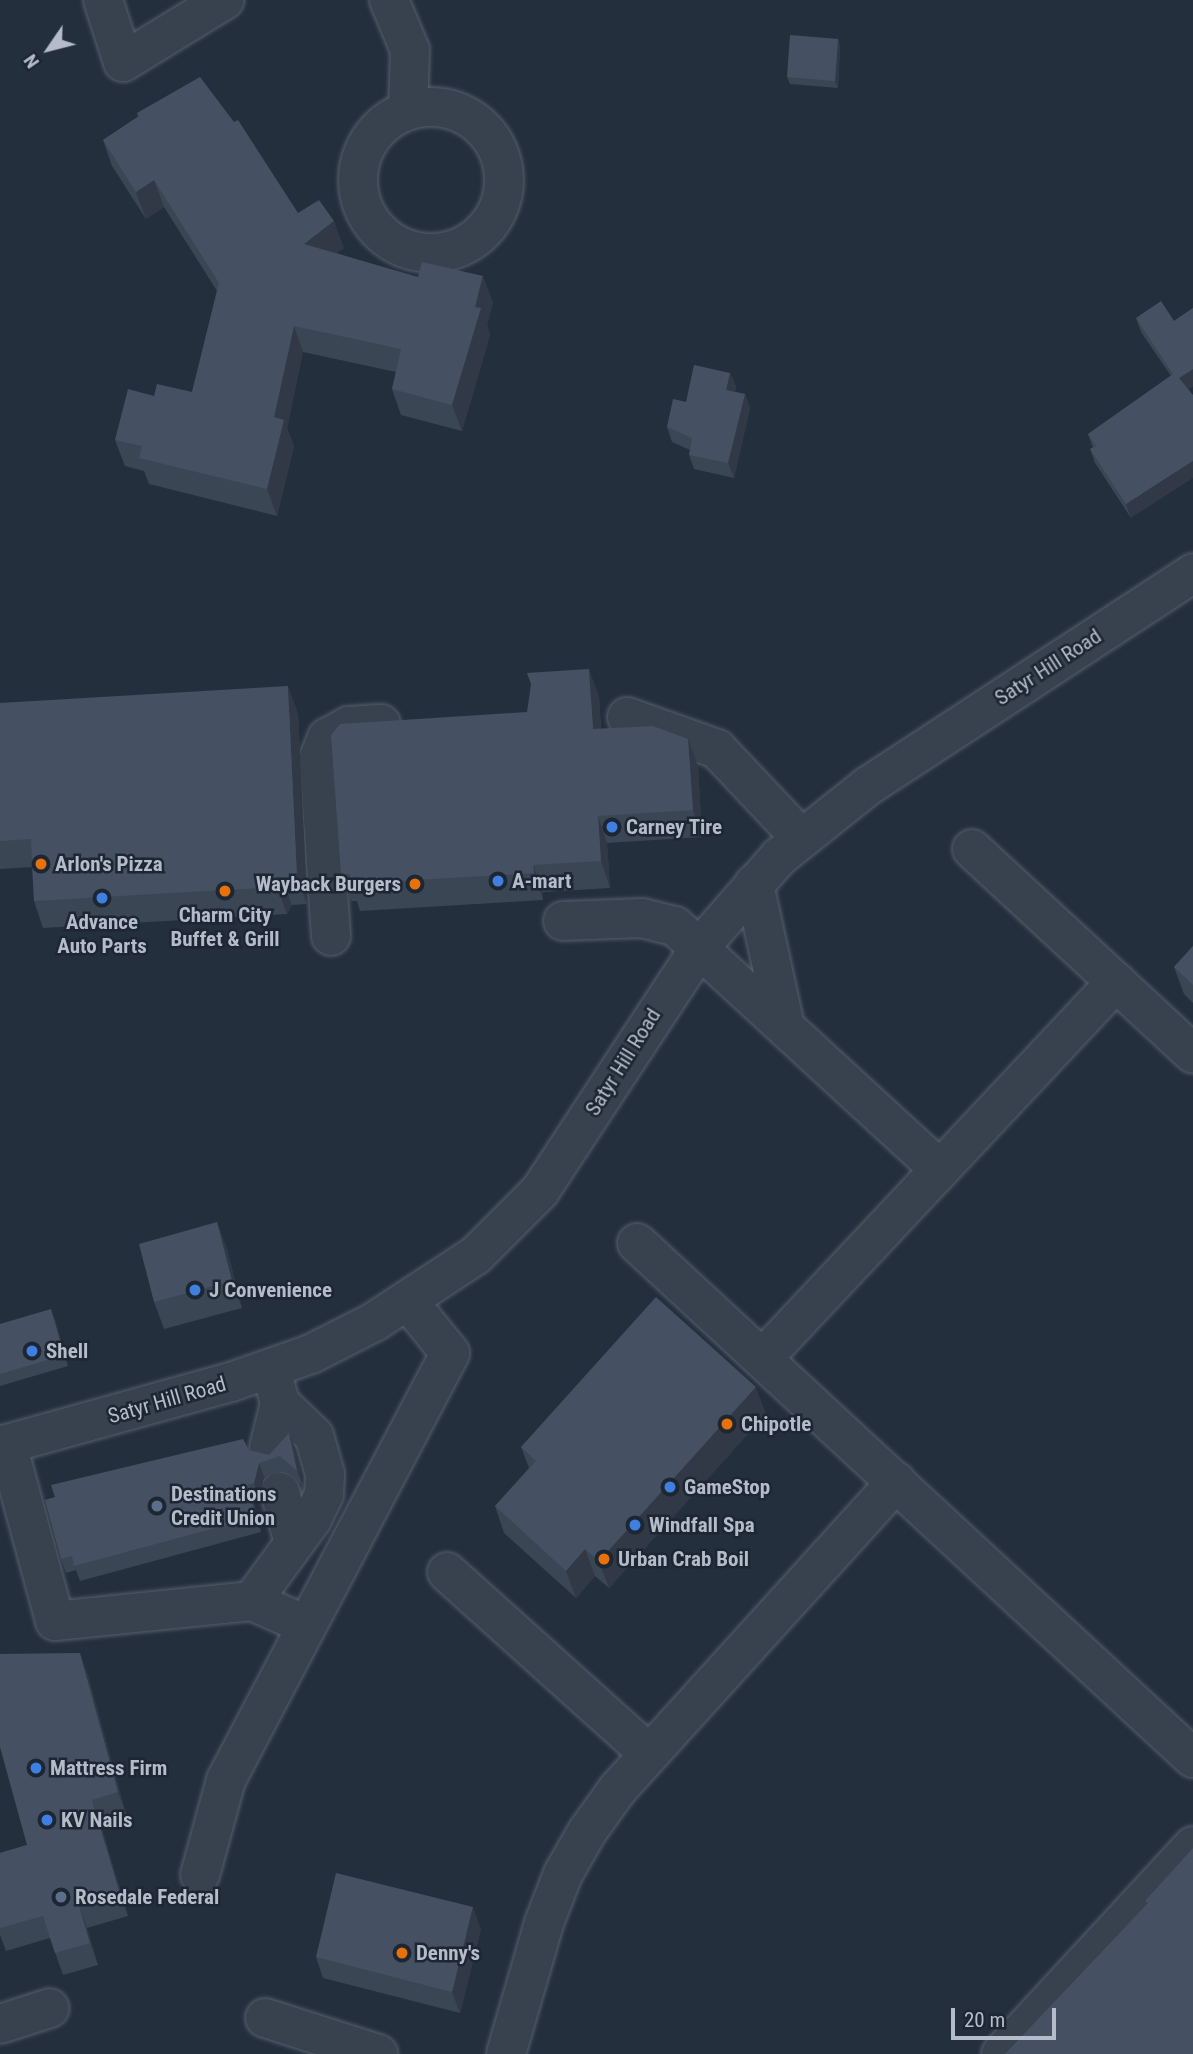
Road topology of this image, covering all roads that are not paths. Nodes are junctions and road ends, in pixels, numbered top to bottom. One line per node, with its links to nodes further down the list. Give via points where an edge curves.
1 (103, 0): 2 (street, via 123,62)
2 (224, 0)
3 (389, 0): 4 (street, via 410,50)
4 (408, 110)
5 (1193, 573): 8 (street, Satyr Hill Road, via 963,722)
6 (627, 717): 8 (street, via 717,749)
7 (414, 721): 12 (street, via 349,726 327,738 318,758)
8 (800, 837): 10 (street, Satyr Hill Road)
9 (972, 849): 14 (street)
10 (754, 884): 13 (street, Satyr Hill Road); 15 (street)
11 (563, 921): 13 (street, via 642,918 675,926)
12 (331, 936)
13 (700, 947): 15 (street); 19 (street, Satyr Hill Road, via 540,1191 476,1255)
14 (1116, 982): 16 (street); 17 (street)
15 (785, 1026): 17 (street)
16 (1193, 1054)
17 (940, 1170): 20 (street)
18 (637, 1243): 20 (street)
19 (408, 1301): 21 (street, Satyr Hill Road, via 311,1354); 29 (street, via 450,1353)
20 (763, 1358): 24 (street)
21 (275, 1387): 22 (street, Satyr Hill Road); 23 (street); 26 (street, via 314,1436 325,1474 324,1494 313,1519)
22 (4, 1445): 28 (street, via 55,1621)
23 (269, 1448)
24 (896, 1482): 30 (street); 31 (street)
25 (280, 1492): 26 (street)
26 (293, 1543): 28 (street)
27 (447, 1572): 30 (street)
28 (252, 1601): 29 (street)
29 (306, 1625): 33 (street, via 226,1780)
30 (649, 1754): 38 (street, via 602,1811 563,1874)
31 (1193, 1758)
32 (1193, 1846): 39 (street)
33 (200, 1875)
34 (50, 2008): 36 (street)
35 (265, 2018): 37 (street)
36 (0, 2024)
37 (378, 2054)
38 (506, 2054)
39 (1001, 2054)

